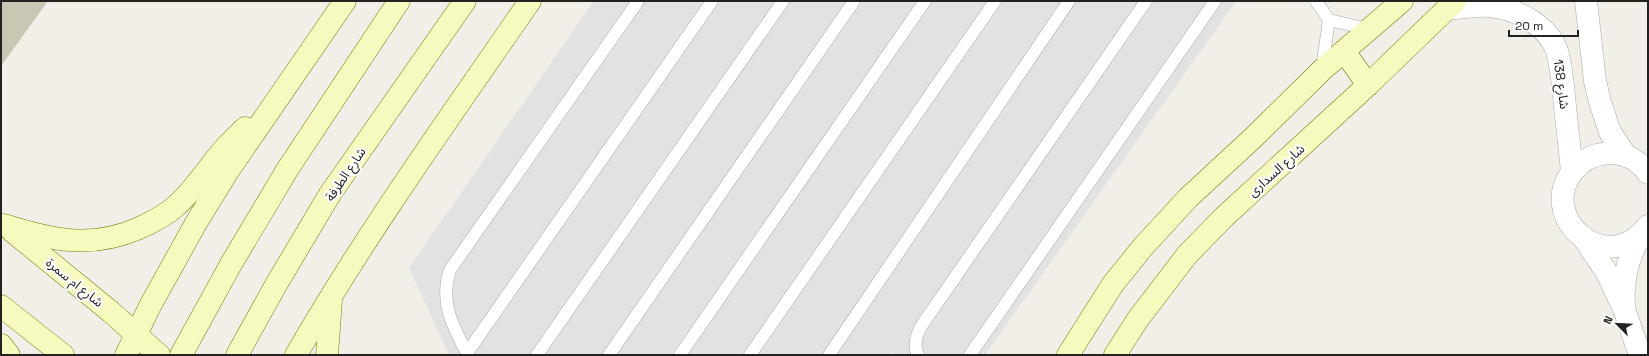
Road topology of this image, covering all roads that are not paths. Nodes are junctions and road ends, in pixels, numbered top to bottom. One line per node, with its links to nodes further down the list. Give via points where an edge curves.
1 (344, 1): 23 (main road)
2 (399, 1): 39 (main road, via 287,170)
3 (465, 1): 40 (main road, شارع الطرفة, via 330,194)
4 (530, 1): 30 (main road, via 395,196)
5 (638, 1): 35 (lane, via 450,270 446,280 446,304)
6 (712, 1): 35 (lane)
7 (783, 1): 43 (lane)
8 (854, 1): 44 (lane)
9 (926, 1): 45 (lane)
10 (995, 1): 46 (lane)
11 (1069, 1): 47 (lane)
12 (1146, 1): 48 (lane, via 922,325 917,334)
13 (1216, 1): 49 (lane)
14 (1316, 1): 18 (lane)
15 (1402, 1): 19 (main road)
16 (1586, 1): 24 (street, via 1600,102 1610,132)
17 (1451, 5): 22 (main road, شارع السدارى); 25 (street, شارع 138, via 1503,8 1530,19 1547,36 1556,50 1562,73)
18 (1329, 20): 19 (lane); 21 (lane)
19 (1368, 29): 20 (main road)
20 (1344, 50): 21 (main road); 22 (main road)
21 (1322, 70): 50 (main road, via 1188,198 1142,248 1113,284)
22 (1368, 85): 51 (main road, شارع السدارى, via 1224,217 1187,255 1138,319)
23 (270, 110): 27 (main road, via 233,140 176,206 160,218 120,236 93,241 70,241); 33 (main road, via 196,223)
24 (1626, 156): 25 (street, via 1609,153 1592,156); 26 (street, via 1639,163)
25 (1572, 172): 29 (street, via 1564,190 1564,209 1572,227)
26 (1648, 173)
27 (2, 224): 33 (main road, شارع ام سمرة)
28 (1646, 229): 29 (street, via 1635,239 1616,246); 32 (street, via 1636,243 1626,267)
29 (1585, 240): 32 (street)
30 (332, 293): 41 (main road); 42 (main road)
31 (1, 306): 37 (main road)
32 (1624, 308): 52 (street)
33 (147, 344): 38 (main road)
34 (1, 345): 36 (main road)
35 (468, 354)
36 (9, 355)
37 (63, 355)
38 (126, 355)
39 (181, 355)
40 (238, 355)
41 (296, 355)
42 (327, 355)
43 (538, 355)
44 (609, 355)
45 (680, 355)
46 (750, 355)
47 (829, 355)
48 (918, 355)
49 (970, 355)
50 (1068, 355)
51 (1115, 355)
52 (1640, 355)

